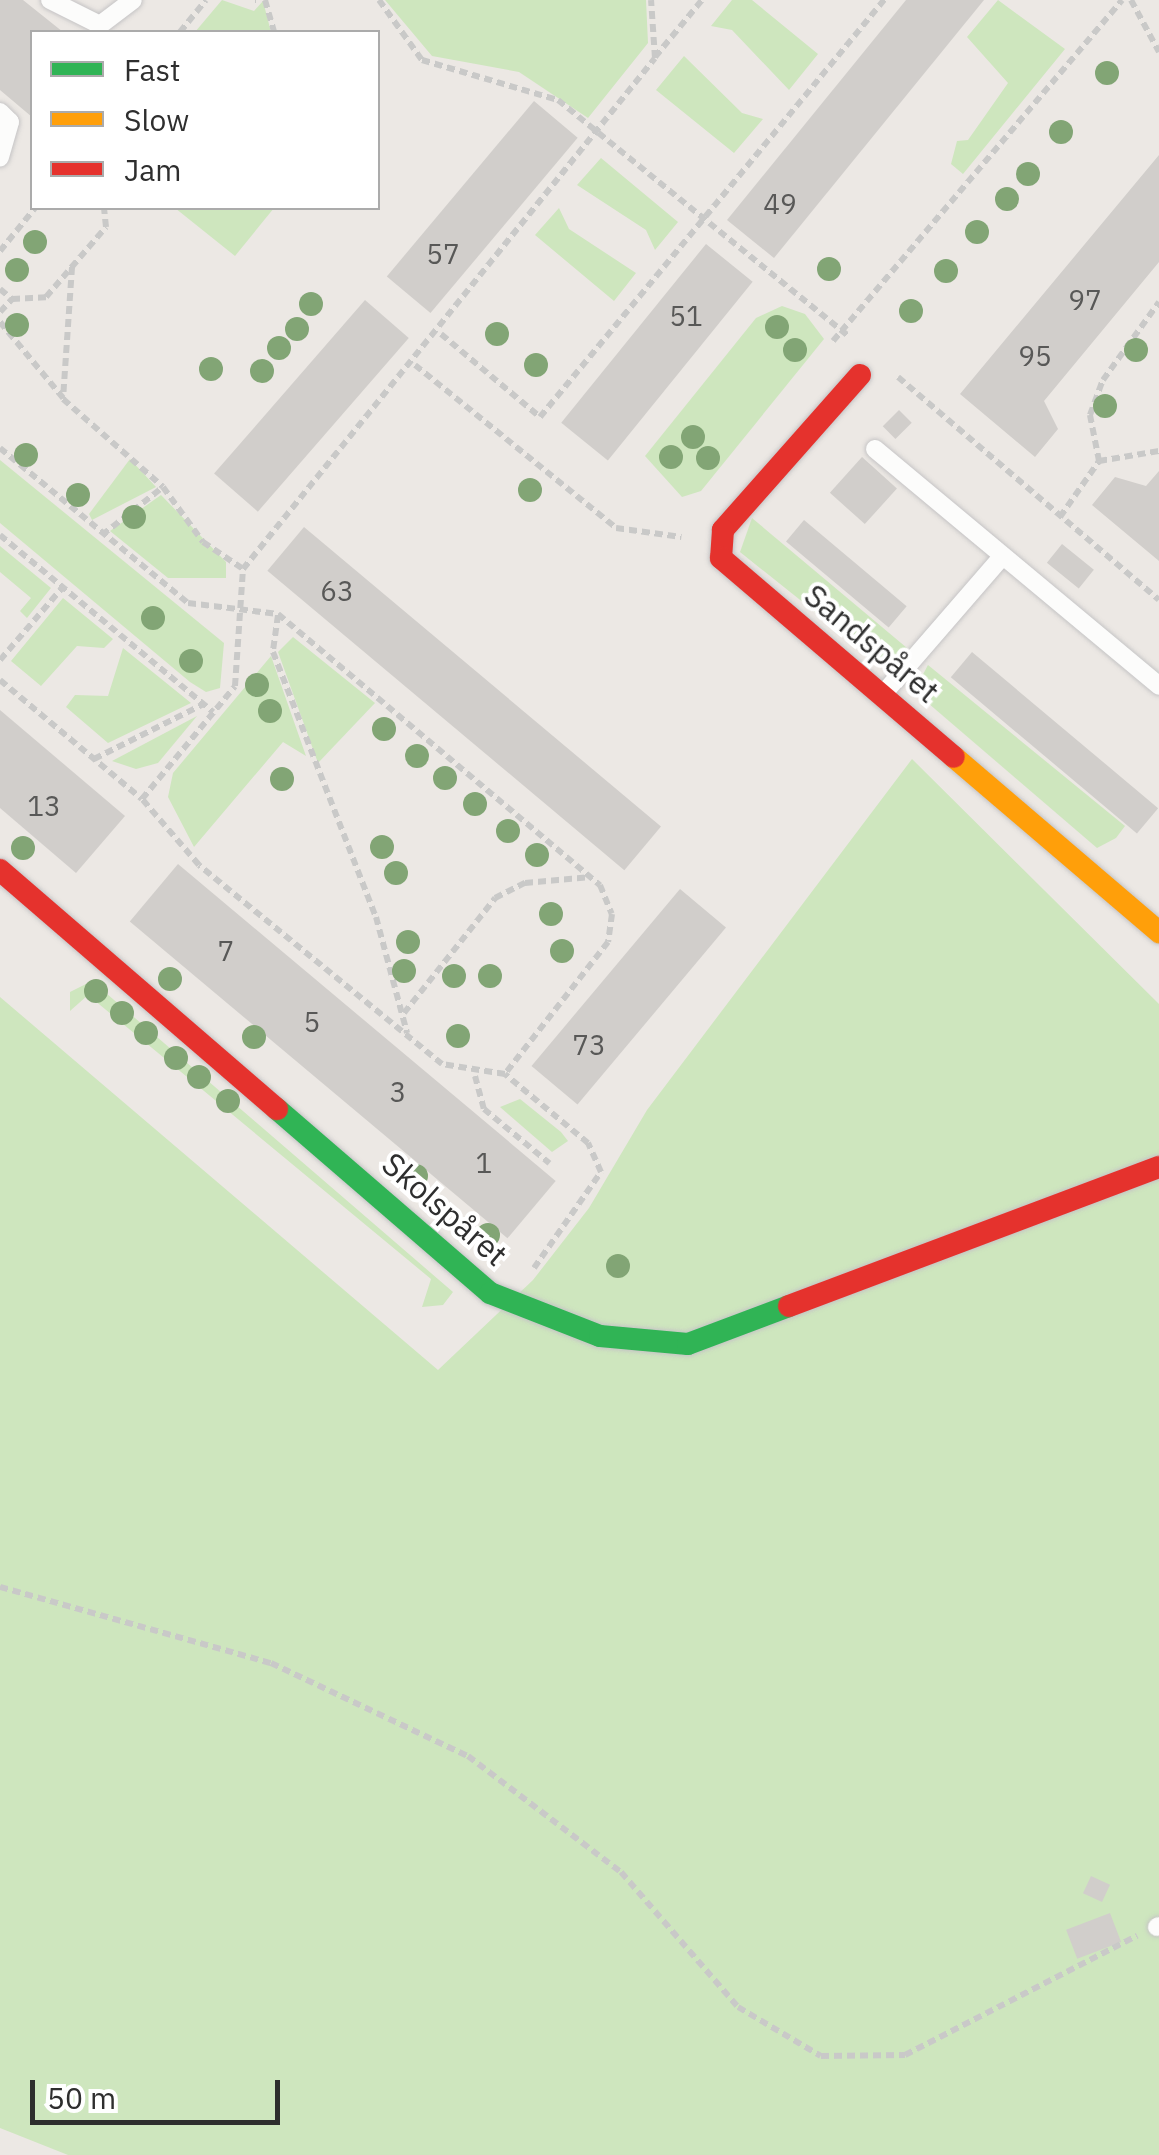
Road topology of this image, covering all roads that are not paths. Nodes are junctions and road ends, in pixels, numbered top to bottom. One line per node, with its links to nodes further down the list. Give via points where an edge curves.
1 (50, 0): 2 (lane, via 100,25)
2 (134, 0)
3 (0, 112): 4 (lane, via 10,122)
4 (0, 158)
5 (860, 375): 9 (street, Sandspåret, via 717,542 721,558)
6 (875, 449): 7 (lane)
7 (1002, 558): 8 (lane); 9 (lane)
8 (1159, 686)
9 (883, 694): 11 (street, Sandspåret)
10 (0, 870): 12 (street, Skolspåret, via 508,1300 600,1336 688,1344)
11 (1159, 932)
12 (1159, 1167)

